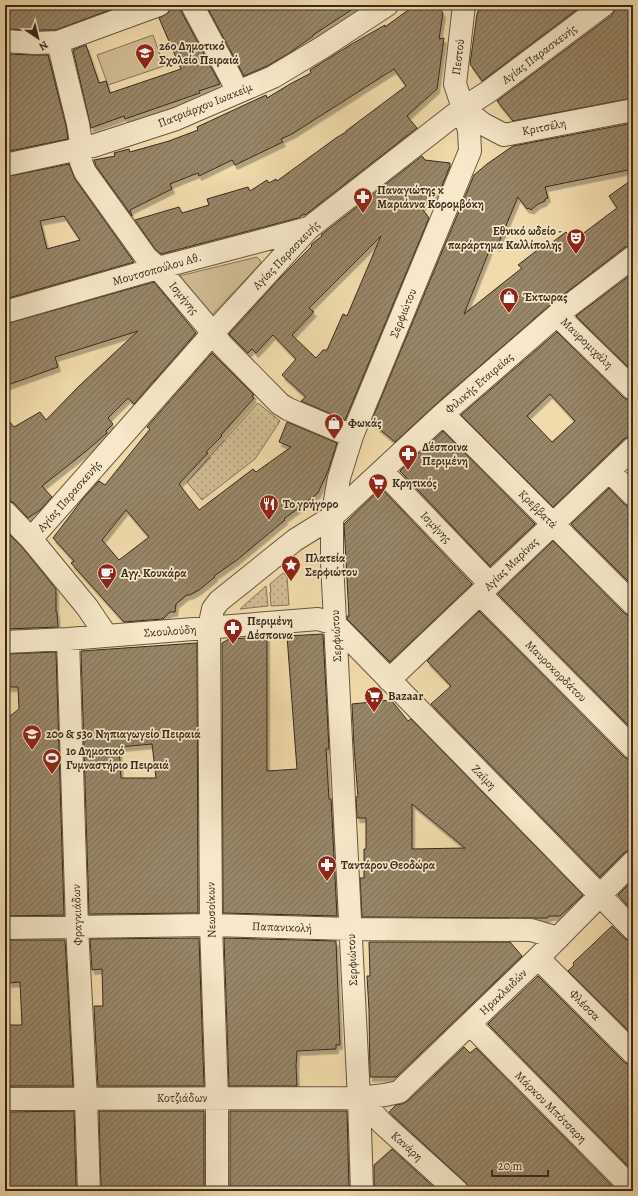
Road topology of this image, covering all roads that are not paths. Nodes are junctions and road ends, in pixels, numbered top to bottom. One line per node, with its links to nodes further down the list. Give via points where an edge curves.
1 (159, 5): 7 (street)
2 (192, 5): 8 (street)
3 (387, 5): 8 (street, Πατριάρχου Ιωακείμ, via 273,77)
4 (464, 5): 9 (street, Πεστού, via 455,84)
5 (604, 5): 9 (street, Αγίας Παρασκευής)
6 (5, 41): 7 (street)
7 (58, 42): 11 (street, Ισμήνης)
8 (237, 92): 11 (street, Πατριάρχου Ιωακείμ, via 176,119)
9 (463, 108): 10 (street, Κριτσέλη, via 483,124 504,135); 13 (street, Αγίας Παρασκευής); 21 (street, Σερφιώτου, via 469,131 470,150)
10 (633, 110)
11 (82, 149): 12 (street, Πατριάρχου Ιωακείμ); 15 (street, Ισμήνης, via 85,172 146,257)
12 (5, 165)
13 (309, 228): 15 (street, Μουτσοπούλου Αθ.); 18 (street, Αγίας Παρασκευής)
14 (633, 257): 17 (street, Φιλικής Εταιρείας)
15 (158, 268): 16 (street, Μουτσοπούλου Αθ.); 18 (street, Ισμήνης)
16 (5, 312)
17 (557, 315): 19 (street, Μαυρομιχάλη); 20 (street, Φιλικής Εταιρείας)
18 (213, 333): 21 (street, Ισμήνης, via 280,404); 29 (street, Αγίας Παρασκευής)
19 (633, 389)
20 (443, 414): 23 (street, Φιλικής Εταιρείας); 28 (street, Κρεββατά)
21 (352, 436): 27 (street, Σερφιώτου, via 339,478)
22 (633, 448): 24 (street, Αγίας Μαρίνας)
23 (382, 471): 27 (street, Φιλικής Εταιρείας); 30 (street, Ισμήνης)
24 (609, 471): 25 (street); 28 (street, Αγίας Μαρίνας)
25 (633, 495)
26 (5, 512): 29 (street)
27 (332, 517): 32 (street, Σερφιώτου); 33 (street, Νεωσοίκων, via 295,540 219,601 213,609)
28 (554, 524): 30 (street, Αγίας Μαρίνας); 31 (street, Κρεββατά)
29 (31, 539): 34 (street, via 87,606)
30 (485, 589): 37 (street, Αγίας Μαρίνας); 38 (street, Μαυροκορδάτου)
31 (633, 604)
32 (335, 624): 33 (street, Σκουλούδη, via 318,619); 37 (street, Ζαΐμη); 45 (street, Σερφιώτου)
33 (209, 628): 34 (street, Σκουλούδη); 41 (street, Νεωσοίκων)
34 (106, 635): 35 (street, Σκουλούδη)
35 (68, 639): 36 (street, Σκουλούδη); 42 (street, Φραγκιάδων)
36 (5, 642)
37 (389, 680): 40 (street, Ζαΐμη)
38 (633, 748)
39 (633, 862): 40 (street, Ηρακλειδών)
40 (600, 896): 44 (street, Ζαΐμη); 46 (street, Ηρακλειδών)
41 (211, 925): 42 (street, Παπανικολή); 45 (street, Παπανικολή); 50 (street, Νεωσοίκων)
42 (77, 927): 43 (street, Παπανικολή); 53 (street, Φραγκιάδων)
43 (5, 928)
44 (633, 928)
45 (350, 929): 46 (street, Παπανικολή, via 531,930); 51 (street, Σερφιώτου)
46 (558, 938): 47 (street, Ηρακλειδών)
47 (538, 958): 48 (street, Ηρακλειδών); 49 (street, Φλέσσα)
48 (470, 1024): 51 (street, Ηρακλειδών, via 399,1092); 54 (street, Μάρκου Μπότσαρη)
49 (633, 1053)
50 (217, 1098): 51 (street, Κοτζιάδων); 53 (street, Κοτζιάδων); 56 (street, Νεωσοίκων)
51 (359, 1098): 57 (street, Σερφιώτου); 58 (street, Κανάρη, via 382,1123)
52 (5, 1099): 53 (street, Κοτζιάδων)
53 (86, 1099): 55 (street, Φραγκιάδων)
54 (633, 1189)
55 (89, 1191)
56 (217, 1191)
57 (362, 1191)
58 (457, 1191)

